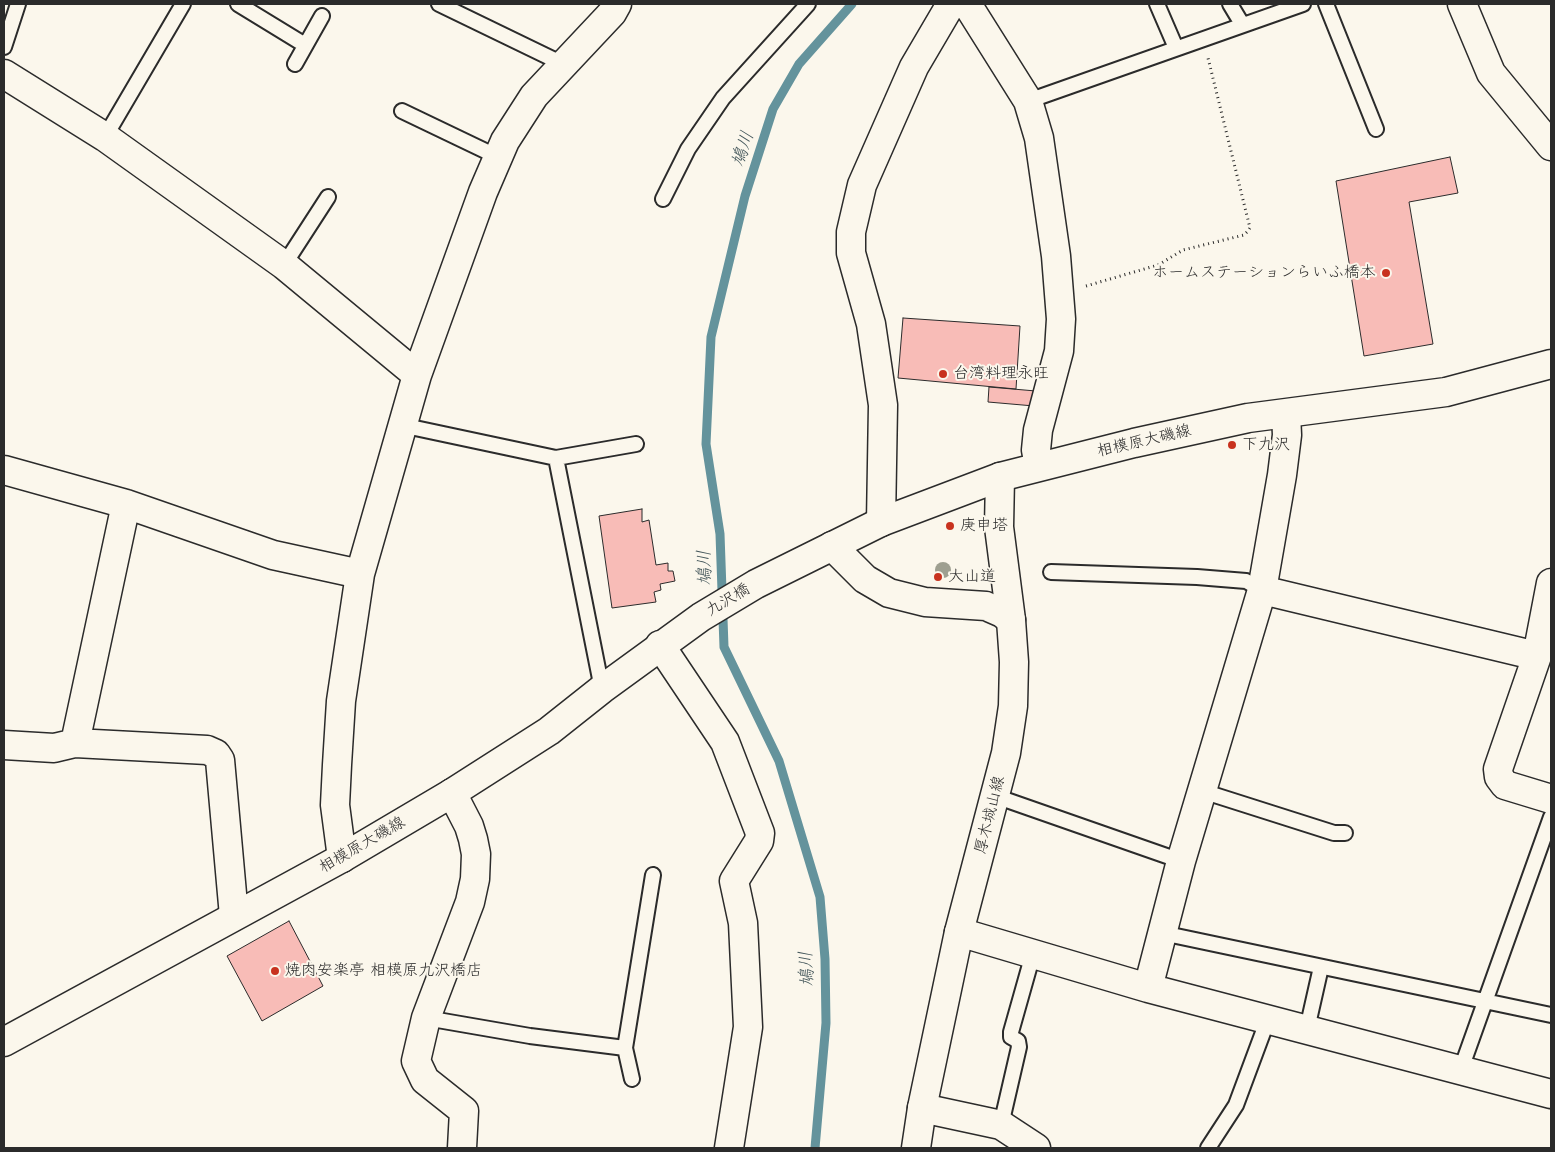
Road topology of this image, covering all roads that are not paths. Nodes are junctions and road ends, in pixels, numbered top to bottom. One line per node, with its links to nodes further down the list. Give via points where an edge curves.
1 (18, 4): 17 (lane)
2 (183, 4): 25 (lane)
3 (238, 4): 16 (lane)
4 (439, 4): 20 (lane)
5 (617, 4): 20 (street)
6 (808, 4): 29 (lane, via 723,98 688,149)
7 (951, 4): 41 (street, via 914,67 862,185 851,232 850,252 871,324 883,405)
8 (967, 4): 22 (street)
9 (1157, 4): 18 (lane)
10 (1230, 4): 15 (lane)
11 (1303, 4): 15 (lane)
12 (1326, 4): 24 (lane)
13 (1462, 4): 26 (street, via 1491,73)
14 (322, 16): 16 (lane)
15 (1242, 24): 18 (lane)
16 (305, 45): 19 (lane)
17 (4, 47)
18 (1176, 48): 22 (lane)
19 (295, 64)
20 (563, 64): 27 (street, via 534,96)
21 (4, 74): 25 (street)
22 (1028, 101): 37 (street, via 1039,138 1060,294 1059,351 1038,430 1036,450)
23 (402, 111): 27 (lane)
24 (1376, 129)
25 (105, 137): 30 (street)
26 (1551, 146)
27 (498, 157): 32 (street)
28 (328, 197): 30 (lane)
29 (664, 199)
30 (284, 265): 32 (street)
31 (1551, 364): 33 (street, 相模原大磯線, via 1446,392)
32 (417, 375): 34 (street)
33 (1286, 414): 37 (street, 相模原大磯線, via 1212,426); 47 (street, via 1282,475)
34 (402, 423): 36 (lane); 44 (street)
35 (636, 444): 36 (lane)
36 (556, 458): 52 (lane)
37 (1039, 466): 39 (street, 相模原大磯線)
38 (4, 470): 40 (street)
39 (1000, 478): 41 (street, 相模原大磯線); 49 (street, 厚木城山線, via 1000,527)
40 (126, 504): 44 (street, via 273,554); 53 (street)
41 (881, 522): 42 (street, 相模原大磯線)
42 (832, 546): 46 (street, 相模原大磯線); 49 (street, via 865,579 889,593 925,602 986,606)
43 (1051, 572): 47 (lane, via 1246,581)
44 (360, 574): 61 (street, via 342,701 337,765 335,805)
45 (1551, 583): 51 (street)
46 (756, 584): 48 (street, 九沢橋)
47 (1262, 590): 51 (street); 55 (street)
48 (700, 616): 50 (street, 相模原大磯線)
49 (1011, 620): 57 (street, 厚木城山線, via 1013,706)
50 (660, 645): 52 (street, 相模原大磯線); 83 (street, via 725,742 760,833 759,841 734,881 743,922 748,1027)
51 (1537, 656): 58 (street, via 1498,769 1505,785)
52 (602, 689): 56 (street, 相模原大磯線, via 549,732)
53 (75, 743): 54 (street, via 54,748); 64 (street, via 207,750 216,754 220,760)
54 (4, 744)
55 (1202, 791): 60 (lane, via 1334,833); 62 (street)
56 (452, 793): 61 (street, 相模原大磯線); 72 (street, via 473,839 476,854 474,879 470,902)
57 (995, 796): 62 (lane); 65 (street, 厚木城山線)
58 (1551, 799)
59 (1551, 817): 70 (lane)
60 (1345, 833)
61 (342, 858): 64 (street, 相模原大磯線)
62 (1181, 861): 66 (street)
63 (653, 875): 76 (lane)
64 (234, 916): 75 (street, 相模原大磯線)
65 (959, 932): 67 (street); 80 (street, 厚木城山線)
66 (1162, 934): 68 (lane); 69 (street)
67 (1033, 954): 69 (street); 81 (lane, via 1011,1032 1019,1047)
68 (1321, 967): 70 (lane); 74 (lane)
69 (1148, 988): 73 (street)
70 (1485, 1002): 71 (lane); 77 (lane)
71 (1551, 1015)
72 (426, 1018): 76 (lane); 82 (street, via 416,1053 417,1066 425,1080 464,1111)
73 (1268, 1019): 74 (street); 86 (lane, via 1236,1105)
74 (1307, 1029): 77 (street)
75 (4, 1042)
76 (624, 1048): 78 (lane)
77 (1461, 1069): 79 (street)
78 (632, 1079)
79 (1551, 1094)
80 (922, 1108): 81 (street); 84 (street, 厚木城山線)
81 (1001, 1125): 85 (street)
82 (462, 1148)
83 (729, 1148)
84 (916, 1148)
85 (1036, 1148)
86 (1208, 1148)

